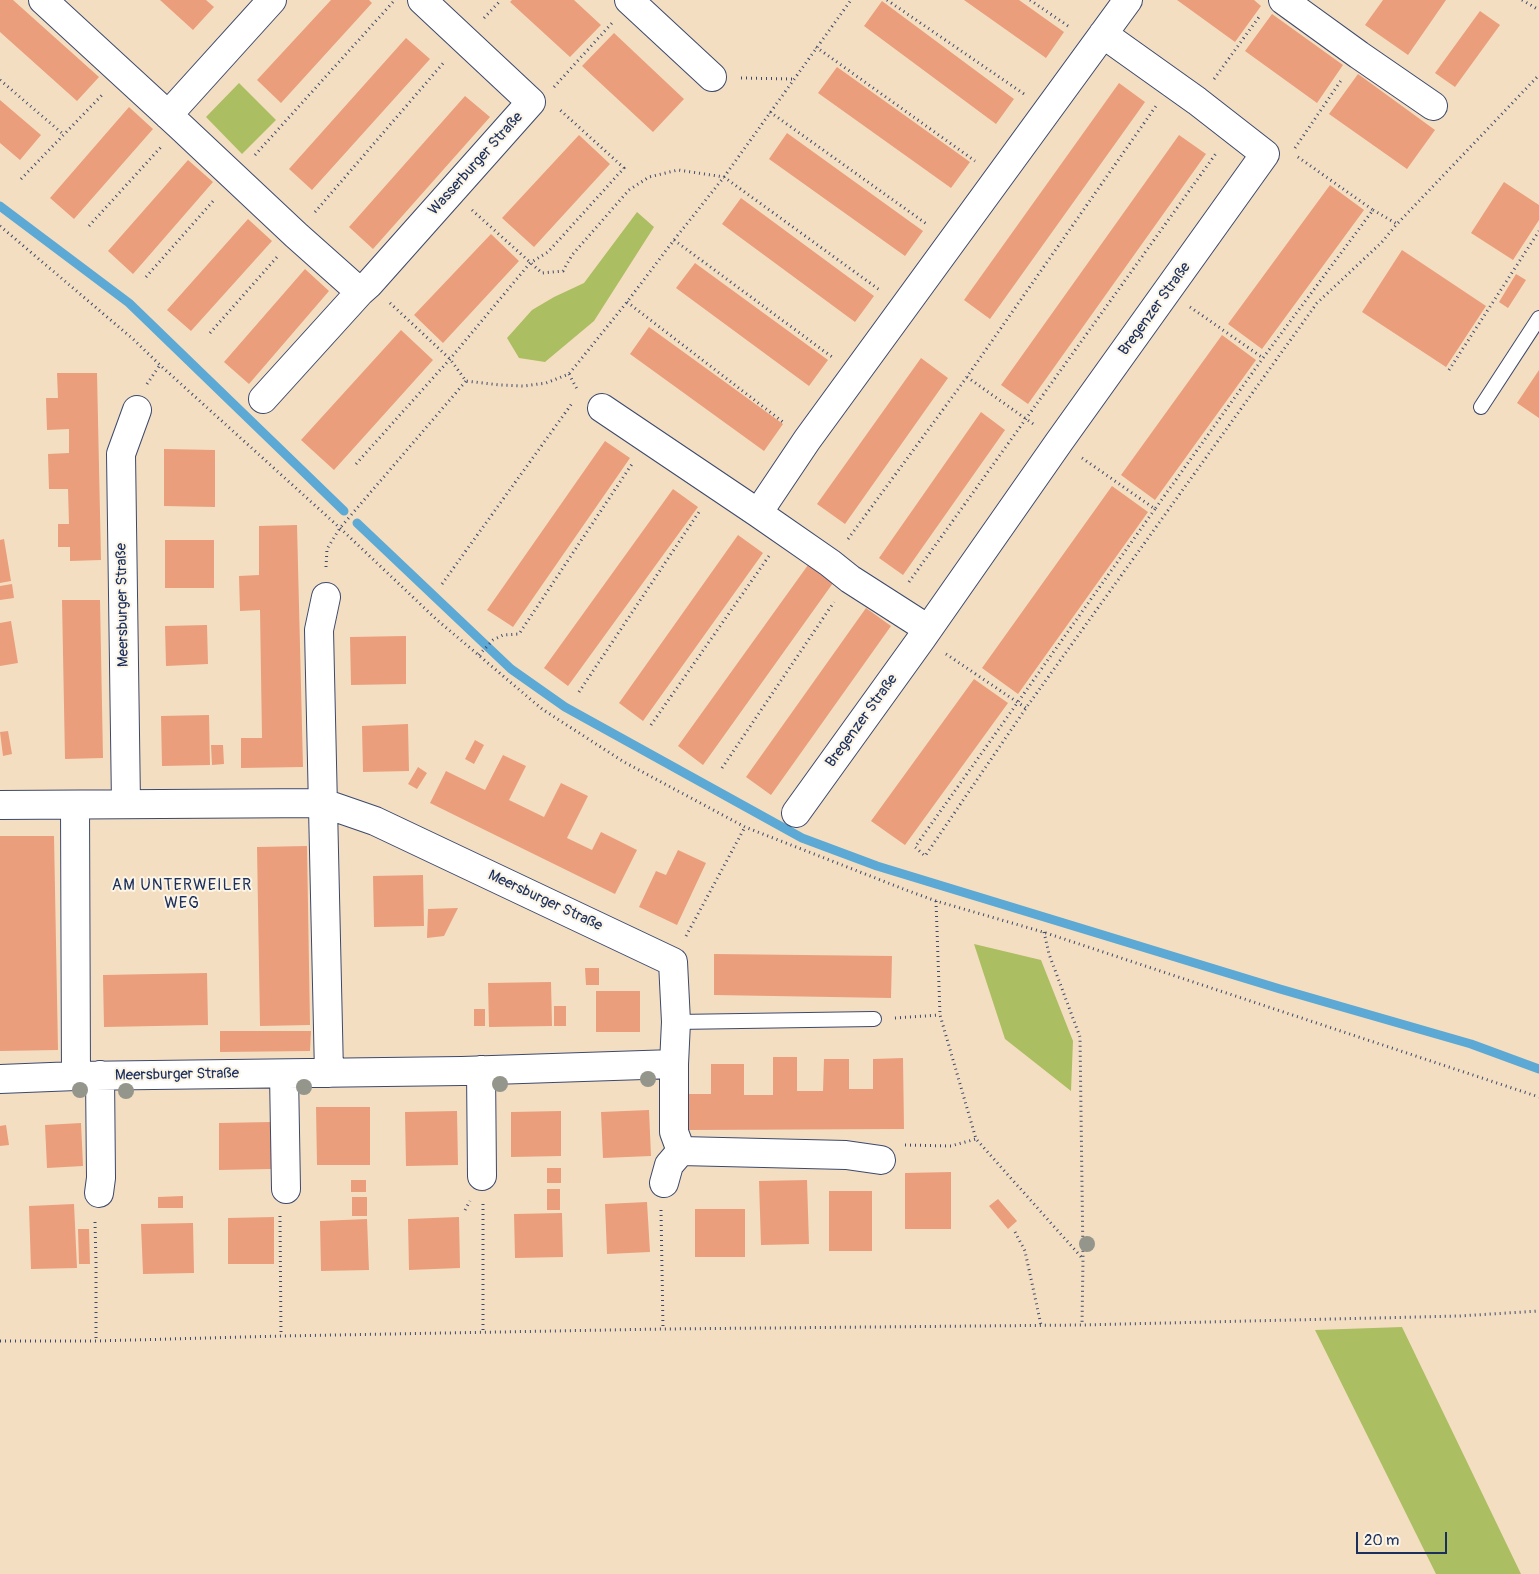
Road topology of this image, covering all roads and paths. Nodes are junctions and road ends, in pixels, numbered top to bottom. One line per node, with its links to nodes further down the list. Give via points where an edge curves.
1 (42, 0): 18 (street)
2 (272, 0): 29 (street)
3 (395, 0): 32 (path)
4 (422, 0): 14 (street, Wasserburger Straße)
5 (850, 0): 16 (path)
6 (887, 0): 27 (path)
7 (1030, 0): 15 (path)
8 (1128, 0): 15 (street)
9 (1283, 0): 17 (street)
10 (1522, 0): 12 (path)
11 (630, 1): 20 (street); 24 (path)
12 (1539, 10)
13 (1260, 16): 25 (path)
14 (464, 39): 24 (street, Wasserburger Straße); 42 (path)
15 (1098, 39): 23 (street, Bregenzer Straße); 27 (street)
16 (816, 47): 21 (path); 34 (path)
17 (1359, 55): 26 (street); 37 (path, via 1291,153)
18 (123, 74): 29 (street); 31 (path)
19 (1539, 74): 38 (path)
20 (712, 76): 21 (path)
21 (793, 79): 28 (path)
22 (0, 80): 31 (path)
23 (1172, 84): 25 (street, Bregenzer Straße); 57 (path)
24 (539, 99): 36 (street, Wasserburger Straße); 45 (path, via 624,168 548,252)
25 (1198, 101): 30 (street, Bregenzer Straße)
26 (1433, 106)
27 (1047, 109): 34 (street)
28 (770, 112): 33 (path); 44 (path)
29 (174, 121): 32 (street); 40 (path)
30 (1234, 129): 48 (street, Bregenzer Straße, via 1265,154); 64 (path)
31 (63, 134): 35 (path)
32 (234, 177): 42 (street); 46 (path)
33 (724, 177): 43 (path); 45 (path, via 678,170 649,177 629,190 562,271 542,273); 50 (path)
34 (998, 178): 44 (street)
35 (22, 179)
36 (452, 191): 45 (path); 47 (street, Wasserburger Straße)
37 (1373, 210): 38 (path); 53 (path)
38 (1397, 224): 82 (path, via 1317,303)
39 (0, 226): 72 (path, via 133,339)
40 (89, 226)
41 (1539, 231): 55 (path)
42 (296, 235): 47 (street); 52 (path)
43 (674, 240): 49 (path); 56 (path)
44 (951, 241): 50 (street)
45 (530, 263): 54 (path)
46 (146, 277)
47 (365, 288): 54 (path); 59 (street, Wasserburger Straße)
48 (1167, 292): 53 (path); 67 (street, Bregenzer Straße)
49 (627, 302): 58 (path, via 569,374 546,383 524,386); 66 (path)
50 (903, 307): 56 (street)
51 (1539, 318): 61 (lane)
52 (210, 333)
53 (1263, 358): 70 (path)
54 (450, 359): 58 (path); 68 (path)
55 (1449, 370)
56 (855, 374): 66 (street)
57 (967, 377): 64 (path); 74 (path)
58 (466, 381): 72 (path)
59 (263, 399)
60 (573, 402): 75 (path)
61 (1481, 407)
62 (602, 408): 65 (street)
63 (137, 410): 86 (street, Meersburger Straße, via 121,454)
64 (1026, 418): 67 (path); 77 (path)
65 (649, 438): 69 (street); 79 (path, via 519,634 503,634)
66 (807, 440): 71 (street)
67 (1059, 442): 70 (path); 78 (street, Bregenzer Straße)
68 (356, 464)
69 (716, 486): 71 (street); 80 (path)
70 (1155, 508): 81 (path)
71 (758, 513): 73 (street)
72 (340, 528): 76 (path, via 326,549); 79 (path)
73 (785, 532): 74 (street); 83 (path)
74 (840, 571): 77 (street); 84 (path)
75 (442, 584)
76 (326, 597): 85 (street, via 319,630)
77 (891, 606): 78 (street)
78 (925, 634): 81 (path); 89 (street, Bregenzer Straße)
79 (479, 655): 90 (path, via 542,709 616,757)
80 (579, 692)
81 (1018, 704): 82 (path); 82 (path, via 916,847 925,856)
82 (1026, 708)
83 (651, 725)
84 (722, 768)
85 (322, 803): 86 (street, Meersburger Straße); 93 (street, Meersburger Straße, via 375,821); 99 (street)
86 (126, 804): 88 (street, Meersburger Straße)
87 (0, 805): 88 (street, Meersburger Straße)
88 (75, 805): 101 (street)
89 (796, 813)
90 (745, 827): 91 (path); 93 (path)
91 (936, 901): 92 (path); 94 (path)
92 (1043, 932): 103 (path); 112 (path, via 1080,1037)
93 (672, 962): 96 (street)
94 (940, 1015): 95 (path); 104 (path)
95 (874, 1019): 96 (lane)
96 (676, 1022): 97 (street)
97 (674, 1064): 98 (street, Meersburger Straße); 105 (street, via 674,1132)
98 (481, 1070): 99 (street, Meersburger Straße); 107 (street)
99 (329, 1073): 100 (street, Meersburger Straße)
100 (284, 1074): 101 (street, Meersburger Straße); 109 (street)
101 (88, 1076): 102 (street, Meersburger Straße); 110 (street, Meersburger Straße, via 101,1178)
102 (0, 1079)
103 (1539, 1097)
104 (976, 1139): 106 (path, via 951,1146 903,1144); 112 (path)
105 (681, 1151): 106 (street, via 846,1154); 108 (street, via 669,1165)
106 (881, 1160)
107 (482, 1176): 117 (path)
108 (664, 1183): 116 (path, via 661,1196)
109 (286, 1188): 118 (path, via 280,1208)
110 (99, 1193): 120 (path, via 94,1205)
111 (1015, 1232): 114 (path, via 1025,1251)
112 (1083, 1259): 115 (path)
113 (1539, 1312): 115 (path)
114 (1041, 1325): 115 (path); 116 (path)
115 (1082, 1325)
116 (663, 1329): 117 (path)
117 (483, 1333): 118 (path)
118 (281, 1336): 120 (path)
119 (0, 1341): 120 (path)
120 (96, 1341)

